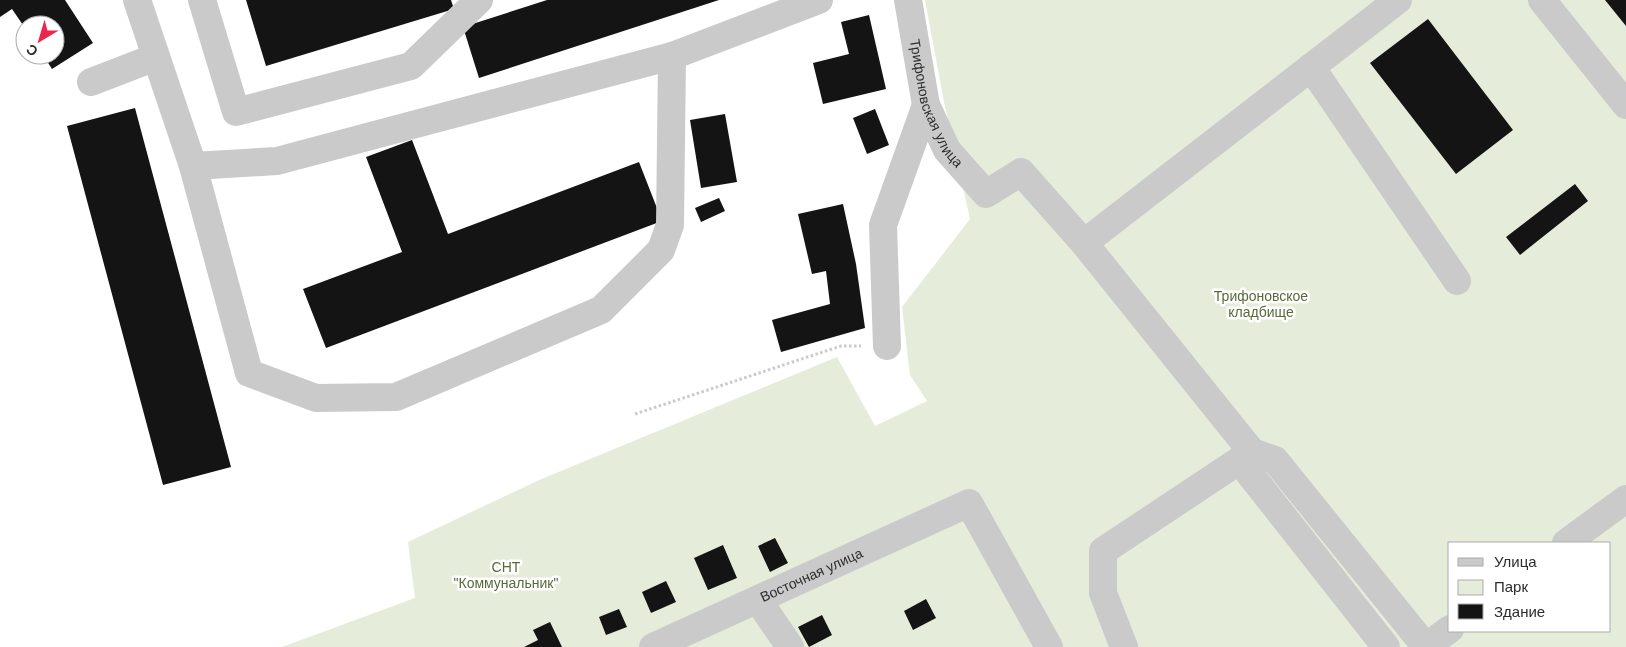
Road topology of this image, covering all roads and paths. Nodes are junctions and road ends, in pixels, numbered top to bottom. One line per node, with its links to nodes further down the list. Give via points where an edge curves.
1 (137, 0): 9 (street)
2 (202, 0): 3 (street, via 236,112 411,66)
3 (479, 0)
4 (819, 0): 8 (street)
5 (908, 0): 12 (street, Трифоновская улица)
6 (1398, 0): 10 (street)
7 (1542, 0): 13 (street)
8 (672, 56): 14 (street, via 277,161); 14 (street, via 670,225 661,250 601,310 396,397 316,398 249,373)
9 (156, 58): 11 (street); 14 (street)
10 (1311, 67): 15 (street); 16 (street)
11 (91, 82)
12 (926, 105): 15 (street, Трифоновская улица, via 947,150 986,194 1021,172); 17 (street, via 883,225)
13 (1626, 105)
14 (193, 166)
15 (1084, 243): 19 (street)
16 (1458, 281)
17 (887, 346): 18 (path, via 841,346)
18 (635, 414)
19 (1252, 452): 27 (street, via 1103,551 1103,593); 28 (street, via 1248,473); 29 (street, via 1275,460)
20 (1626, 499): 21 (street)
21 (1567, 542)
22 (758, 600): 24 (street, Восточная улица); 25 (street); 26 (street, Восточная улица, via 970,503)
23 (1448, 630): 29 (street)
24 (654, 647)
25 (790, 647)
26 (1050, 647)
27 (1124, 647)
28 (1386, 647)
29 (1426, 647)

